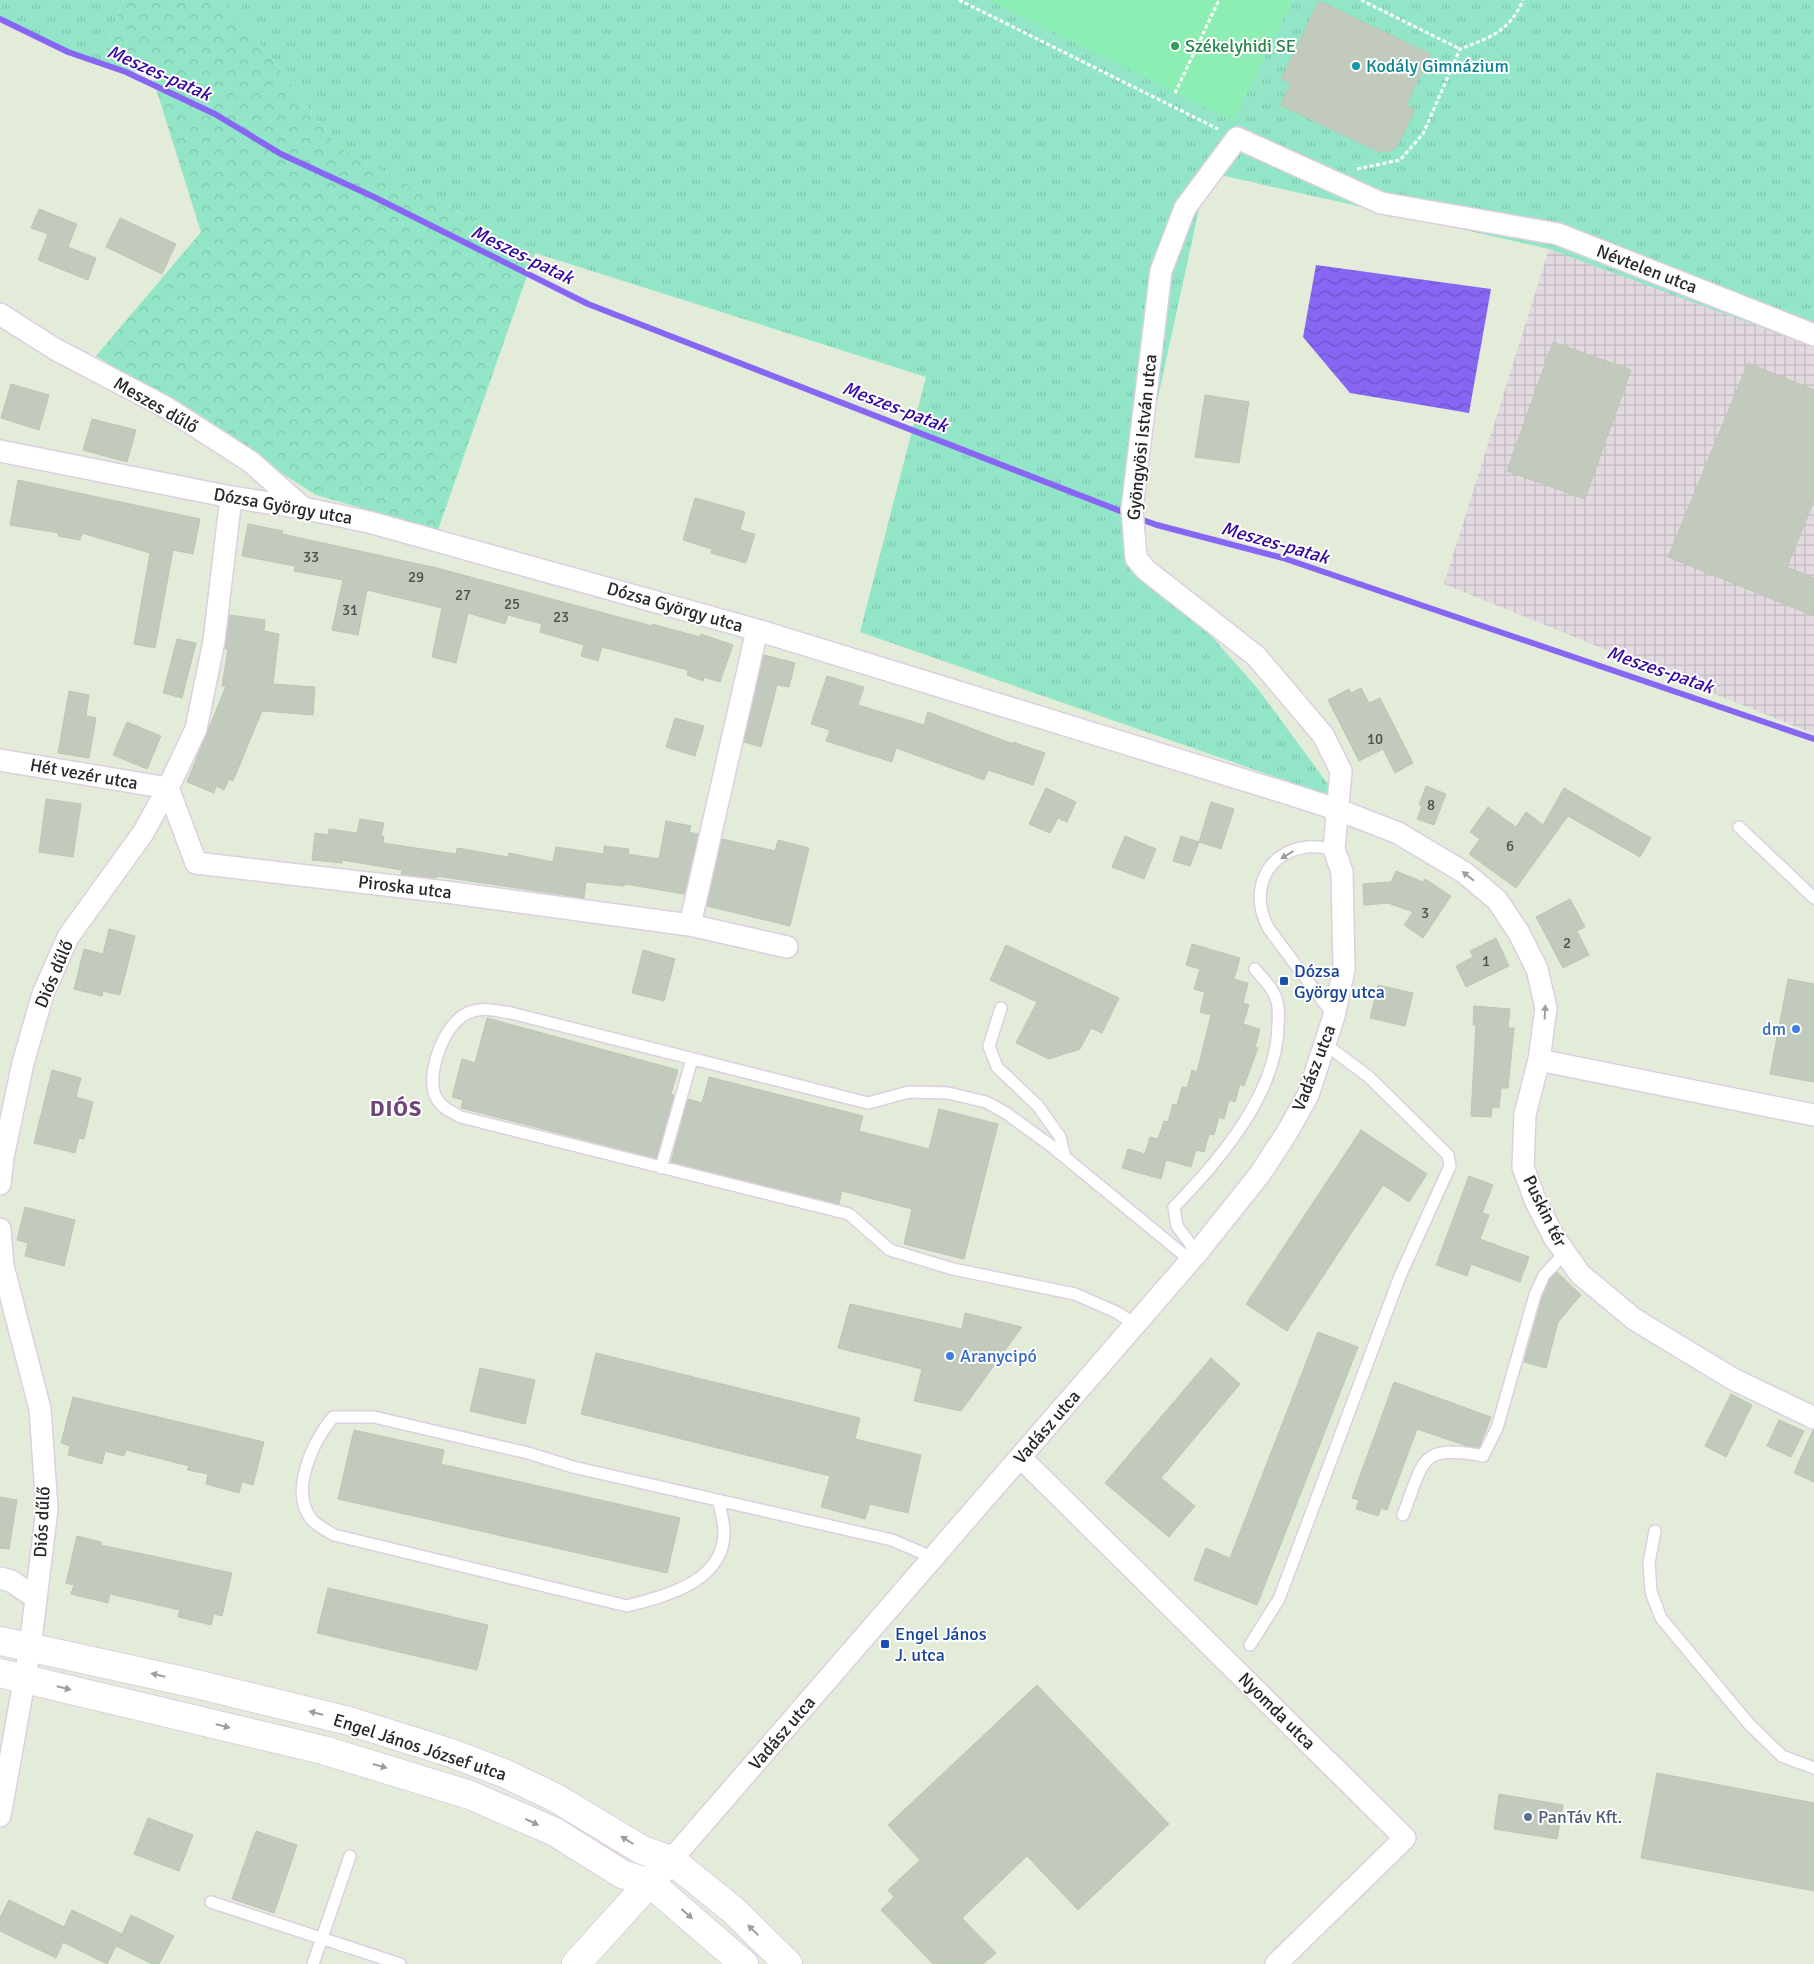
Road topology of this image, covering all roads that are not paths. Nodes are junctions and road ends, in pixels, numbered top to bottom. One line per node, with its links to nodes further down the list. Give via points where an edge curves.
1 (1476, 219): 3 (street, Névtelen utca, via 1558,234); 10 (street, Gyöngyösi István utca, via 1381,203 1237,138 1185,208 1161,271 1132,518 1136,558 1146,570 1256,656 1323,735 1341,771)
2 (0, 314): 6 (street, Meszes dűlő, via 54,349 167,408 251,462)
3 (1814, 335)
4 (0, 451): 5 (street, Dózsa György utca)
5 (231, 497): 6 (street, Dózsa György utca); 9 (street, via 214,641 196,729)
6 (304, 508): 7 (street, Dózsa György utca, via 369,522)
7 (757, 630): 10 (street, Dózsa György utca); 14 (street)
8 (0, 760): 9 (street, Hét vezér utca)
9 (168, 788): 14 (street, Piroska utca, via 196,863); 25 (street, Diós dűlő, via 143,833 68,937 43,994 23,1063)
10 (1339, 810): 12 (street, Vadász utca); 21 (street, one-way to 10, via 1546,1008 1537,969 1497,900 1465,873 1398,833)
11 (1739, 828): 13 (lane)
12 (1334, 849): 18 (street, Vadász utca, via 1342,872 1344,969); 18 (lane, one-way to 18, via 1308,847 1288,854 1262,878 1260,897 1261,914 1270,929)
13 (1814, 898)
14 (690, 925): 15 (street)
15 (787, 947)
16 (1256, 970): 28 (lane, via 1274,994 1278,1011 1278,1044 1266,1086 1234,1136 1174,1207 1177,1226)
17 (1001, 1008): 23 (lane, via 989,1046 998,1067 1038,1106 1060,1137)
18 (1334, 1016): 19 (street, Vadász utca)
19 (1325, 1044): 28 (street, Vadász utca, via 1308,1095 1288,1131 1260,1174); 39 (lane, via 1382,1090 1448,1155 1450,1166 1400,1276 1279,1599)
20 (692, 1059): 23 (lane, via 868,1103 909,1092 948,1093 986,1102 1006,1113); 24 (lane); 24 (lane, via 483,1008 468,1013 453,1025 436,1056 432,1076 434,1093 444,1108 461,1118)
21 (1539, 1060): 22 (street); 27 (street, Puskin tér, via 1525,1114 1523,1167 1536,1202)
22 (1814, 1114)
23 (1064, 1158): 28 (lane)
24 (661, 1168): 29 (lane, via 849,1214 890,1250 953,1268 1075,1294)
25 (0, 1184)
26 (0, 1229): 37 (street, Diós dűlő, via 3,1266 40,1409 46,1509)
27 (1565, 1253): 30 (street, Puskin tér, via 1580,1274 1634,1319 1733,1379); 33 (lane, via 1544,1276 1535,1295 1497,1428 1483,1456 1458,1451 1439,1452 1426,1459)
28 (1194, 1256): 29 (street, Vadász utca)
29 (1136, 1324): 31 (street, Vadász utca)
30 (1814, 1418)
31 (1021, 1458): 35 (street, Vadász utca); 54 (street, Nyomda utca, via 1405,1838)
32 (719, 1501): 32 (lane, via 374,1418 333,1417 319,1433 304,1475 303,1503 314,1522 334,1535 627,1606 671,1594 701,1577 720,1554 724,1532); 35 (lane, via 892,1540)
33 (1403, 1515)
34 (1655, 1530): 42 (lane, via 1649,1563 1651,1592 1661,1618 1782,1756)
35 (934, 1558): 45 (street, Vadász utca)
36 (0, 1578): 37 (street, via 11,1581)
37 (36, 1598): 40 (street, Diós dűlő)
38 (0, 1641): 40 (street, Engel János József utca)
39 (1250, 1646)
40 (30, 1648): 41 (street, Diós dűlő); 45 (street, Engel János József utca, one-way to 40, via 642,1850 556,1798 506,1774 450,1753 348,1721)
41 (12, 1676): 43 (street, Diós dűlő); 46 (street, Engel János József utca, one-way to 46, via 323,1750 470,1794 540,1825 622,1874)
42 (1814, 1768)
43 (0, 1816)
44 (350, 1856): 48 (lane)
45 (671, 1860): 46 (street, Vadász utca); 53 (street, Engel János József utca, one-way to 45, via 732,1909)
46 (650, 1883): 51 (street, Vadász utca); 52 (street, Engel János József utca, one-way to 52)
47 (211, 1902): 48 (lane)
48 (322, 1938): 49 (lane); 50 (lane)
49 (314, 1964)
50 (400, 1964)
51 (576, 1964)
52 (744, 1964)
53 (788, 1964)
54 (1276, 1964)

